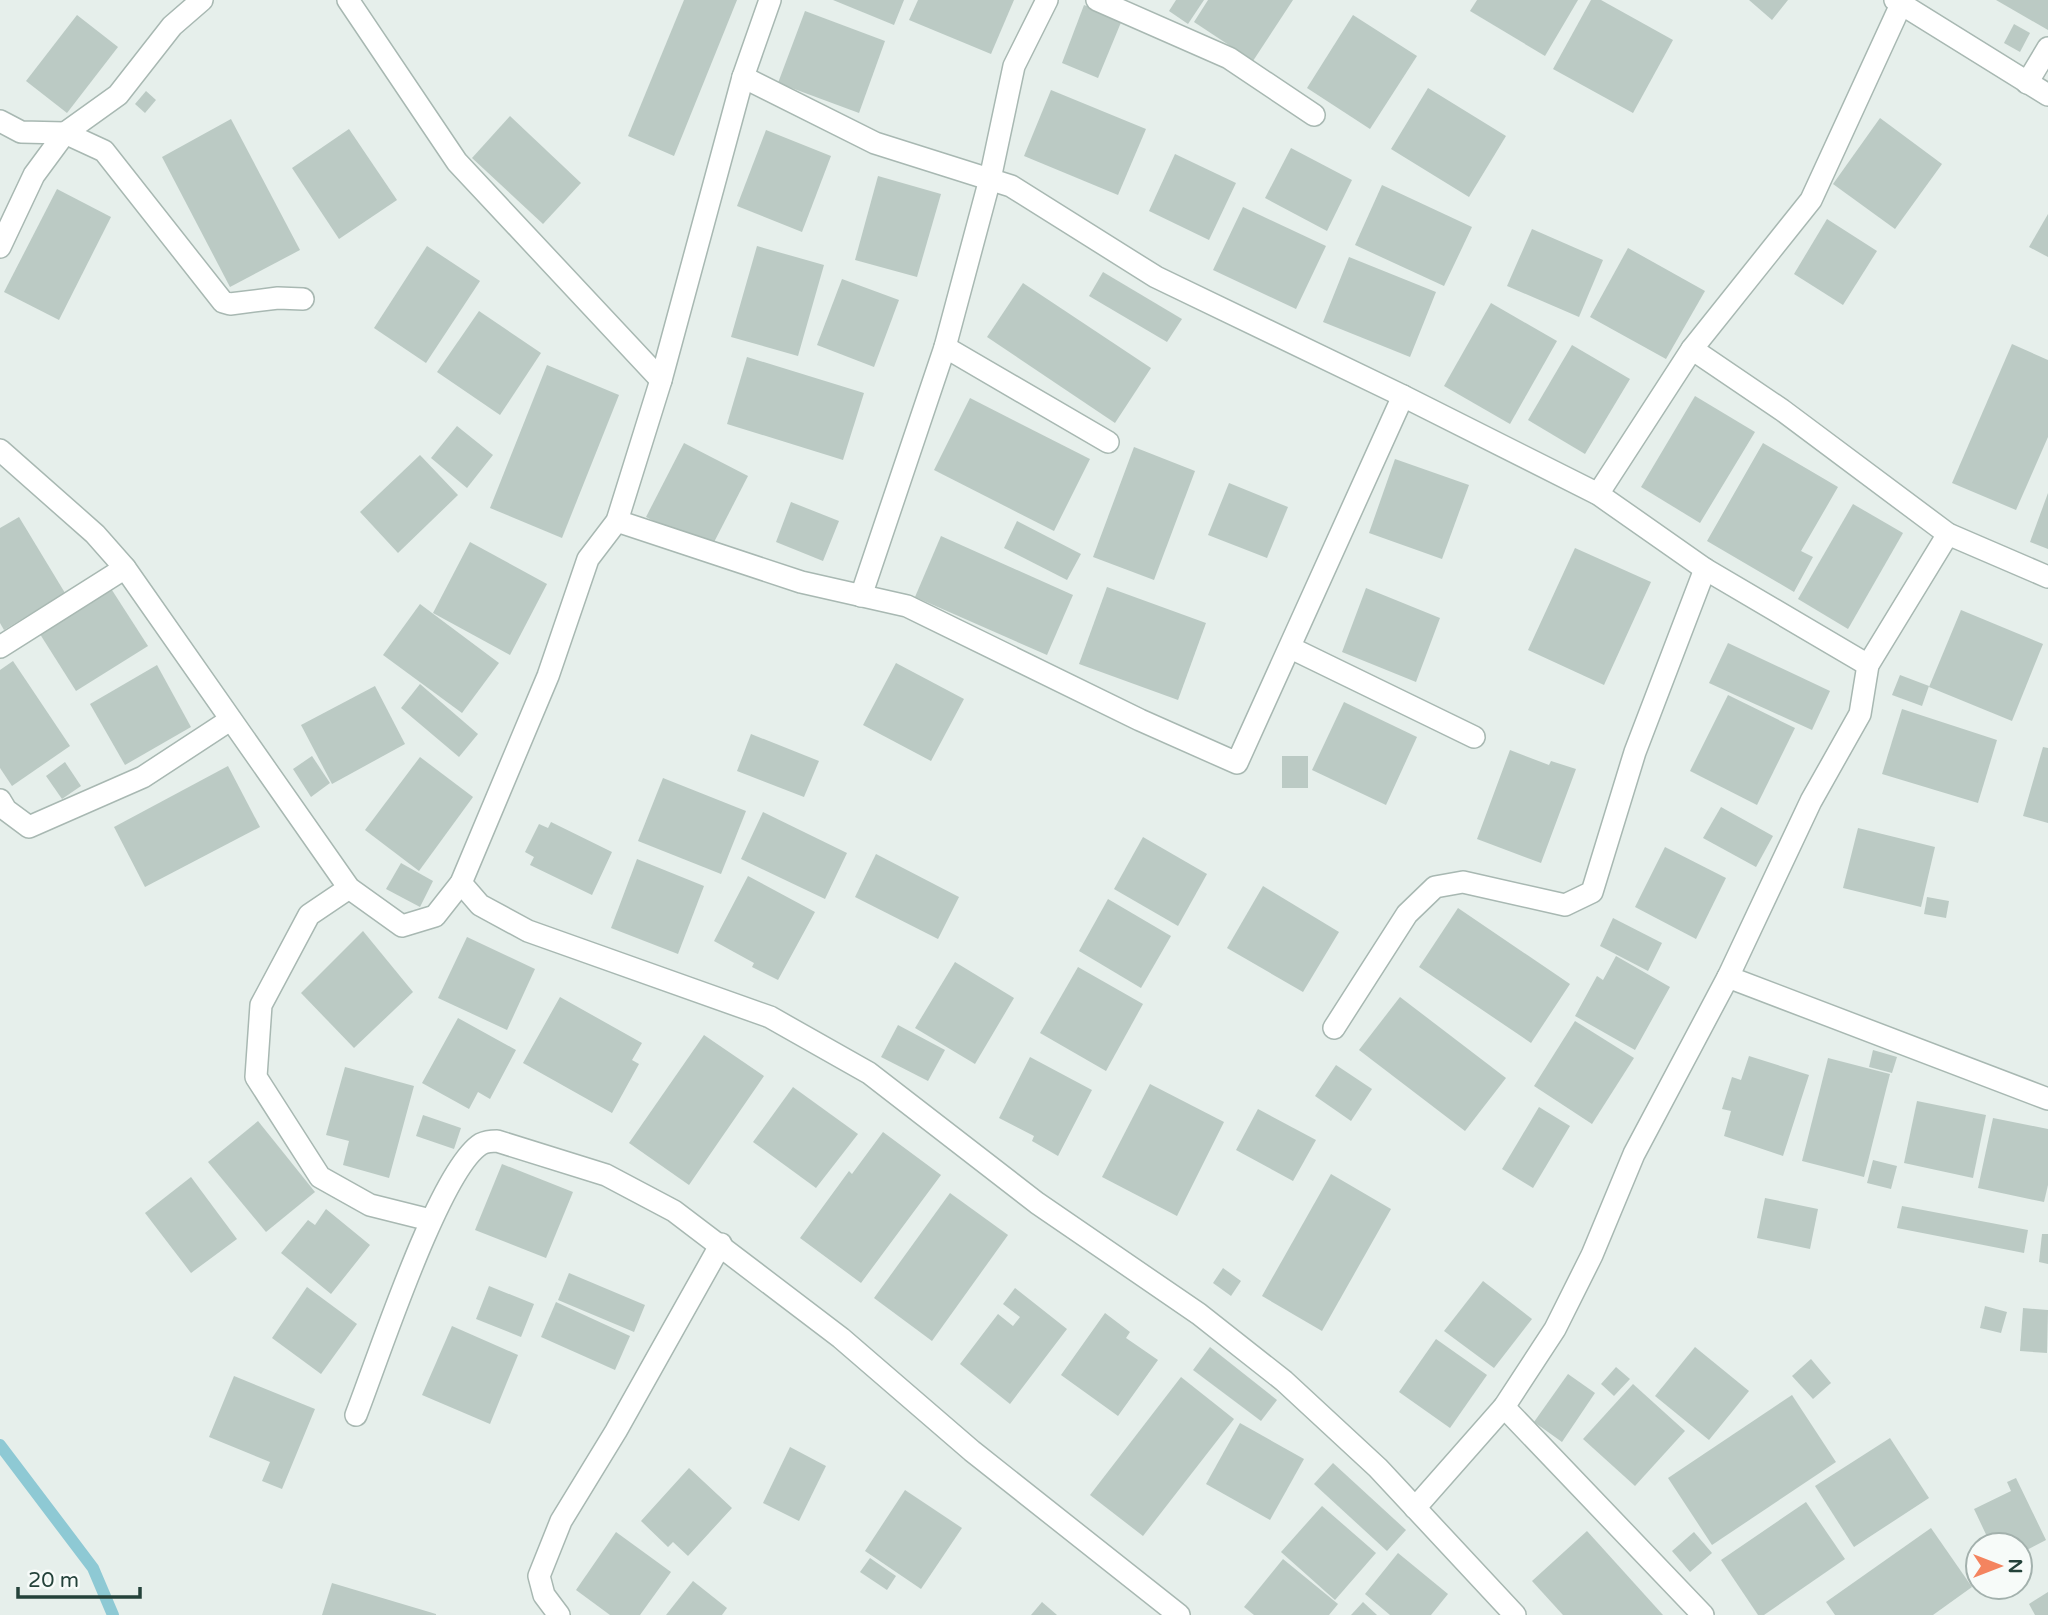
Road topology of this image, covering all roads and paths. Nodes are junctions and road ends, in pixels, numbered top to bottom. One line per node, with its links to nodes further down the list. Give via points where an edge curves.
1 (202, 0): 13 (street, via 172,26 118,95)
2 (348, 0): 19 (street, via 457,162)
3 (770, 0): 8 (street)
4 (1047, 0): 14 (street, via 1014,66)
5 (1097, 0): 11 (street, via 1228,58)
6 (1900, 1): 9 (street); 18 (street, via 1867,85 1811,200)
7 (2048, 48): 9 (street)
8 (743, 77): 14 (street, via 875,143); 19 (street)
9 (2027, 83): 10 (street)
10 (2048, 95)
11 (1314, 115)
12 (0, 121): 13 (street, via 21,132)
13 (65, 133): 15 (street, via 34,174); 16 (street, via 104,151 223,302)
14 (990, 179): 17 (street); 20 (street, via 1011,186 1156,277)
15 (0, 247)
16 (303, 299)
17 (945, 347): 21 (street); 29 (street)
18 (1692, 349): 23 (street); 25 (street)
19 (661, 380): 24 (street)
20 (1403, 396): 23 (street); 31 (street, via 1312,592)
21 (1108, 442)
22 (0, 450): 26 (street, via 95,534)
23 (1598, 494): 27 (street)
24 (617, 521): 29 (street, via 801,582); 36 (street, via 588,559 548,676)
25 (1948, 534): 28 (street); 32 (street)
26 (125, 568): 30 (street); 33 (street)
27 (1704, 569): 32 (street); 39 (street, via 1635,752 1592,892 1565,905 1463,882 1435,887 1407,914)
28 (2048, 577)
29 (861, 596): 31 (street, via 907,606 1237,763)
30 (0, 647)
31 (1291, 648): 34 (street)
32 (1868, 665): 38 (street, via 1860,714 1811,801)
33 (230, 720): 35 (street, via 143,777 29,827); 37 (street)
34 (1474, 737)
35 (0, 800)
36 (461, 883): 37 (street, via 435,916 402,926); 45 (street, via 480,905 528,930 770,1017 869,1073 1037,1202 1199,1314 1273,1373)
37 (349, 888): 41 (street, via 309,915 261,1005 256,1077 320,1177 370,1205)
38 (1728, 977): 40 (street); 43 (street, via 1634,1154 1555,1329)
39 (1334, 1028)
40 (2048, 1099)
41 (430, 1220): 42 (street, via 464,1162 482,1143 496,1141 606,1175 674,1211); 44 (street)
42 (721, 1244): 46 (street, via 561,1521 539,1576 544,1595); 47 (street)
43 (1504, 1407): 45 (street); 49 (street)
44 (356, 1415)
45 (1415, 1508): 48 (street)
46 (559, 1615)
47 (1179, 1615)
48 (1514, 1615)
49 (1703, 1615)

